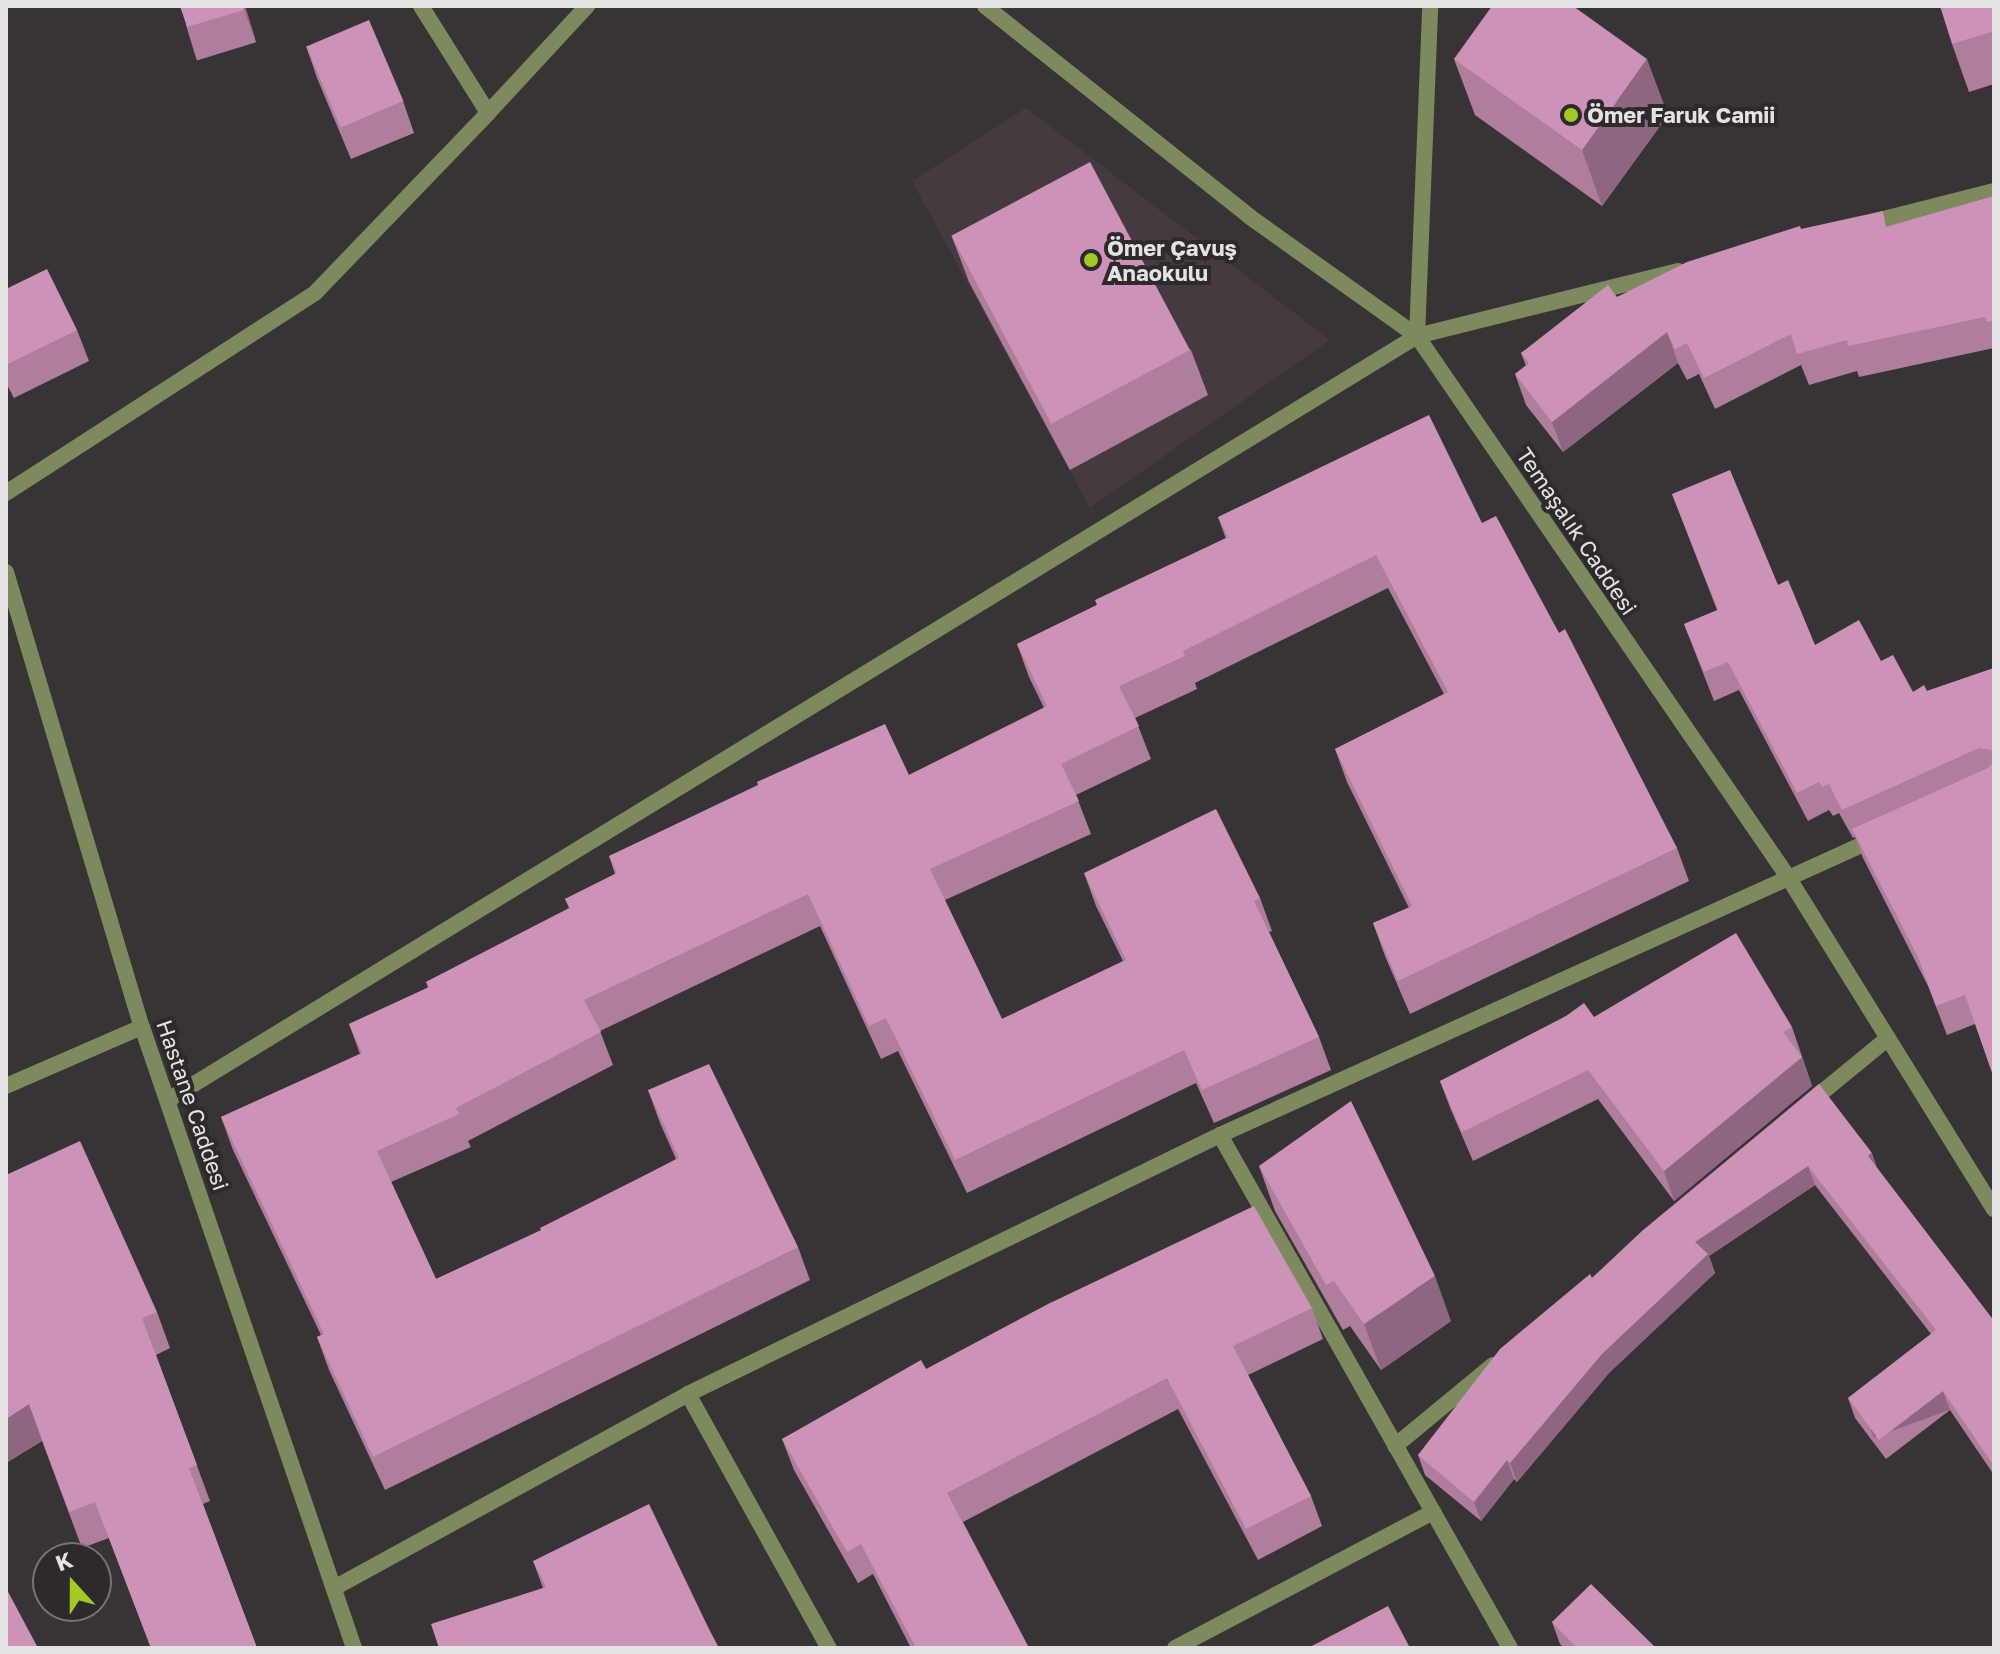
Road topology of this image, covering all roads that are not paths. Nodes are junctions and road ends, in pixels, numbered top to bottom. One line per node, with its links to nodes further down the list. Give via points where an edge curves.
1 (421, 6): 5 (street)
2 (587, 6): 5 (street)
3 (985, 6): 9 (street, Temaşalık Caddesi, via 1250,217)
4 (1430, 6): 9 (street)
5 (488, 113): 10 (street, via 315,293)
6 (1994, 191): 7 (street)
7 (1842, 229)
8 (1690, 268): 9 (street)
9 (1417, 336): 13 (street, Temaşalık Caddesi); 17 (street)
10 (6, 493)
11 (6, 572): 14 (street, Hastane Caddesi)
12 (1898, 829): 13 (street)
13 (1788, 877): 15 (street, Temaşalık Caddesi); 19 (street)
14 (142, 1027): 16 (street); 17 (street, Hastane Caddesi)
15 (1888, 1038): 18 (street); 20 (street, Temaşalık Caddesi)
16 (6, 1086)
17 (168, 1100): 25 (street, Hastane Caddesi)
18 (1790, 1120)
19 (1220, 1135): 22 (street); 23 (street)
20 (1994, 1209)
21 (1506, 1354): 23 (street)
22 (688, 1394): 25 (street); 27 (street)
23 (1395, 1446): 24 (street)
24 (1433, 1512): 28 (street); 29 (street)
25 (334, 1588): 26 (street, Hastane Caddesi)
26 (354, 1648)
27 (829, 1648)
28 (1175, 1648)
29 (1510, 1648)

